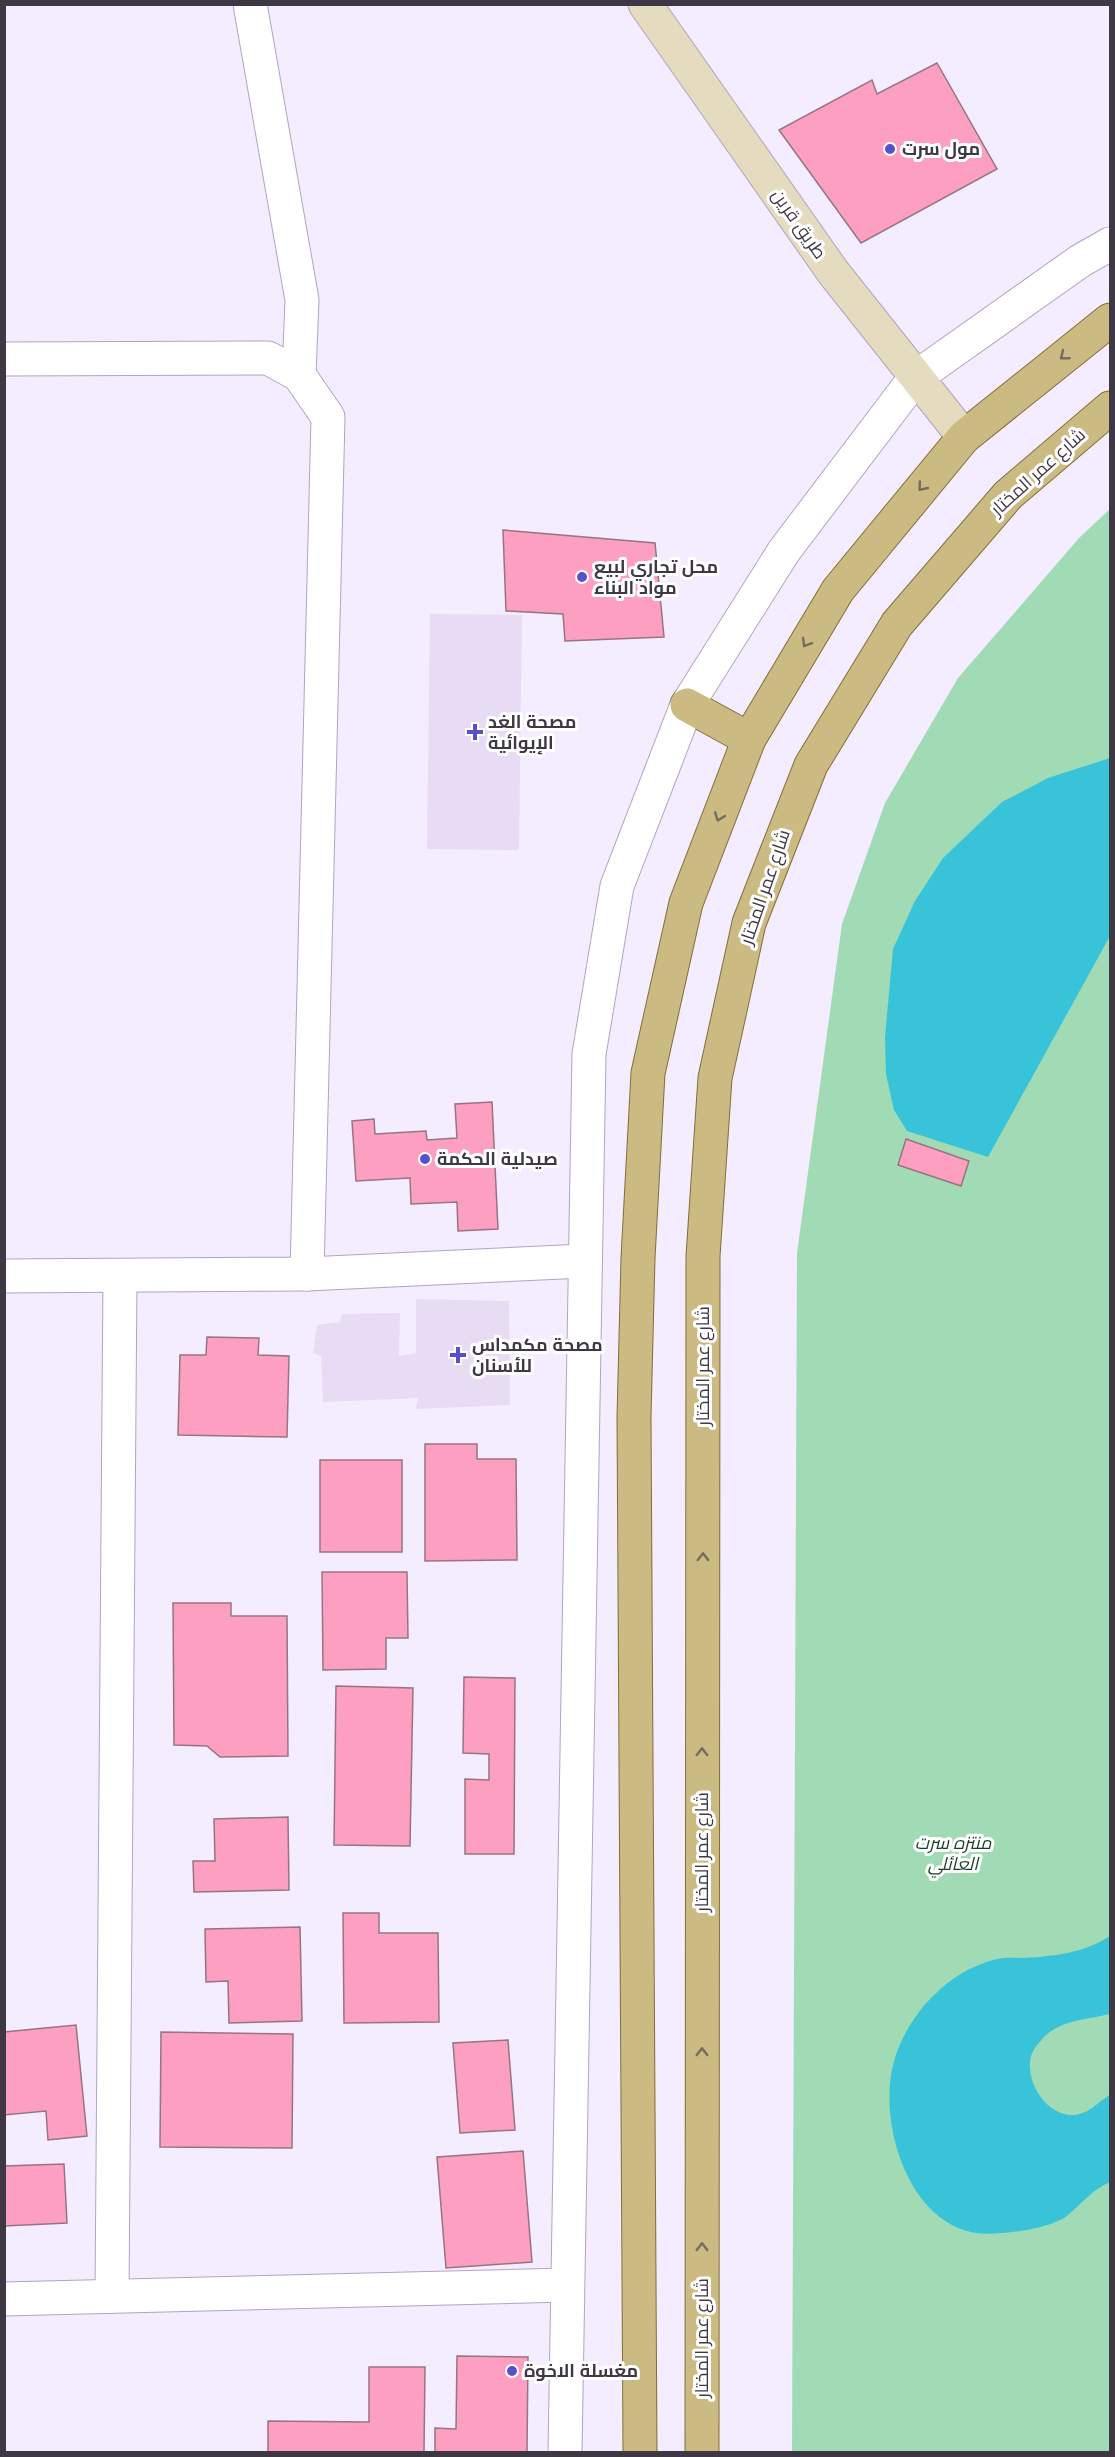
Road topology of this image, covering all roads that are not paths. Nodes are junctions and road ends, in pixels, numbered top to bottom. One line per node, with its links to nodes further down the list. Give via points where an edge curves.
1 (250, 4): 6 (street, via 302,300)
2 (645, 4): 7 (main road, طريق قرين, via 833,272)
3 (1110, 244): 7 (street)
4 (1110, 320): 9 (main road, one-way to 9)
5 (4, 359): 6 (street, via 268,358)
6 (299, 375): 13 (street, via 328,417)
7 (915, 378): 9 (main road, طريق قرين); 10 (street, via 784,551)
8 (1110, 408): 21 (main road, شارع عمر المختار, one-way to 8, via 703,1256 715,1078 748,923 811,765 897,624 1008,495)
9 (964, 437): 11 (main road, one-way to 11, via 838,590)
10 (687, 705): 11 (main road); 12 (street, via 617,886 589,1054)
11 (749, 739): 20 (main road, one-way to 20, via 686,903 648,1073 634,1417)
12 (584, 1261): 13 (street); 16 (street)
13 (307, 1274): 15 (street)
14 (4, 1276): 15 (street)
15 (120, 1277): 17 (street)
16 (566, 2284): 17 (street); 19 (street)
17 (112, 2296): 18 (street)
18 (4, 2299)
19 (565, 2452)
20 (640, 2452)
21 (702, 2452)

